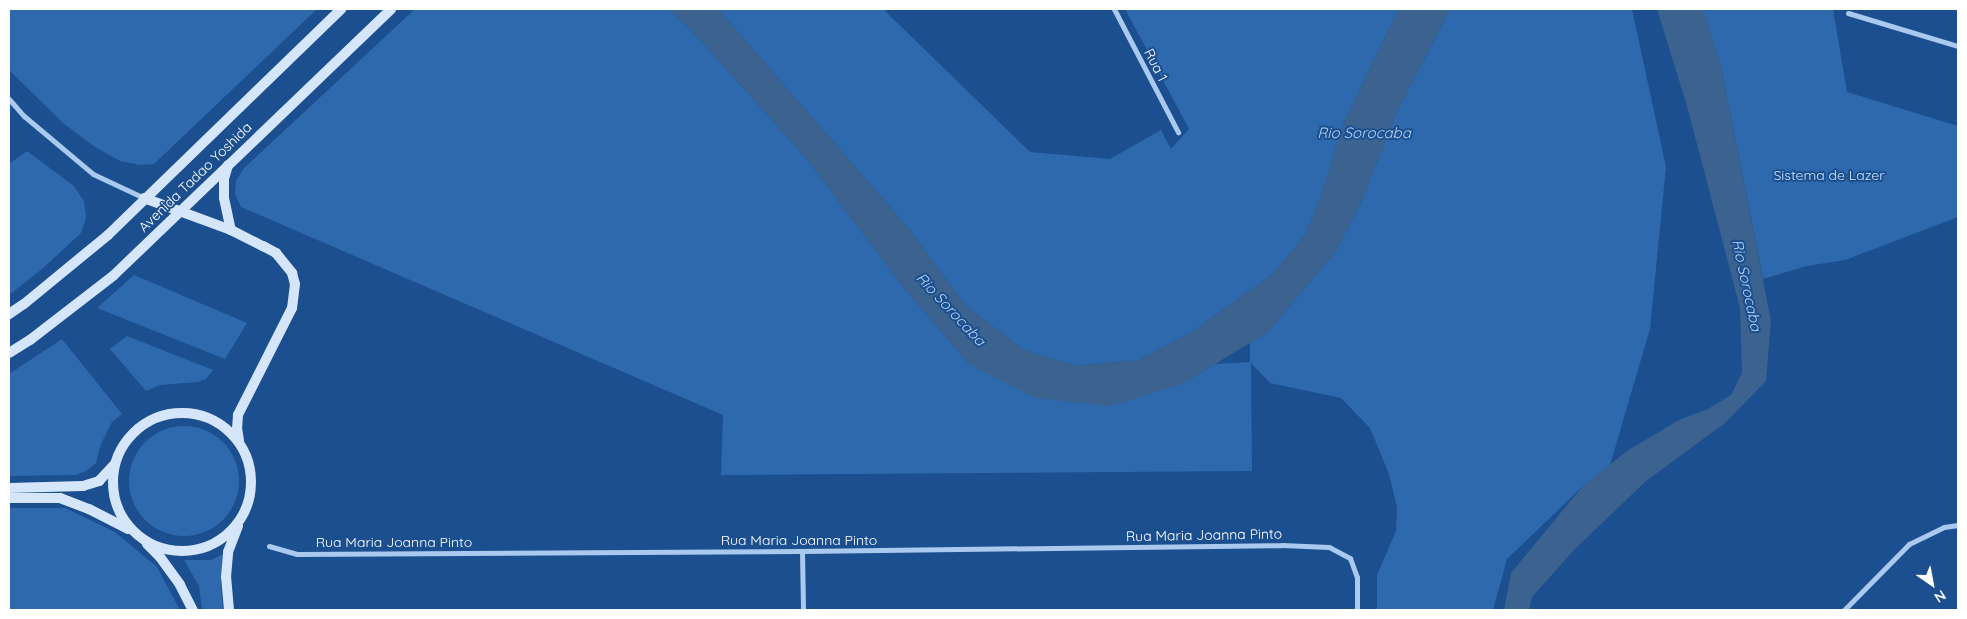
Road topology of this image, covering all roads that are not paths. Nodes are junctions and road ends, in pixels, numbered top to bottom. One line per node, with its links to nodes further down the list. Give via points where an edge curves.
1 (341, 9): 9 (street, Avenida Tadao Yoshida)
2 (391, 9): 8 (street, Avenida Tadao Yoshida)
3 (1114, 9): 7 (street, Rua 1)
4 (1848, 13): 5 (street)
5 (1958, 46)
6 (9, 99): 9 (street, via 24,116 93,174)
7 (1178, 132)
8 (228, 164): 10 (street, Avenida Tadao Yoshida); 11 (street, via 224,198)
9 (144, 198): 10 (street); 12 (street, Avenida Tadao Yoshida, via 108,234)
10 (182, 210): 11 (street); 13 (street, Avenida Tadao Yoshida, via 114,275)
11 (231, 230): 14 (street, via 276,253 286,262 295,284 292,308 238,415)
12 (9, 314)
13 (9, 353)
14 (240, 443): 15 (street, via 210,418 171,413 158,416 136,430); 18 (street, via 251,480 247,505)
15 (115, 463): 16 (street, via 98,481 83,486); 20 (street, via 113,490 116,503)
16 (9, 488)
17 (9, 498): 20 (street, via 60,498 110,518)
18 (241, 517): 20 (street, via 224,536 200,548 168,549); 24 (street, via 228,552)
19 (1958, 525): 27 (street, via 1944,527 1909,544)
20 (138, 536): 23 (street, via 160,557)
21 (269, 546): 22 (street, Rua Maria Joanna Pinto, via 297,554)
22 (802, 551): 25 (street); 26 (street, Rua Maria Joanna Pinto, via 1330,547 1350,558 1357,577)
23 (193, 610)
24 (229, 610)
25 (803, 610)
26 (1357, 610)
27 (1844, 610)

